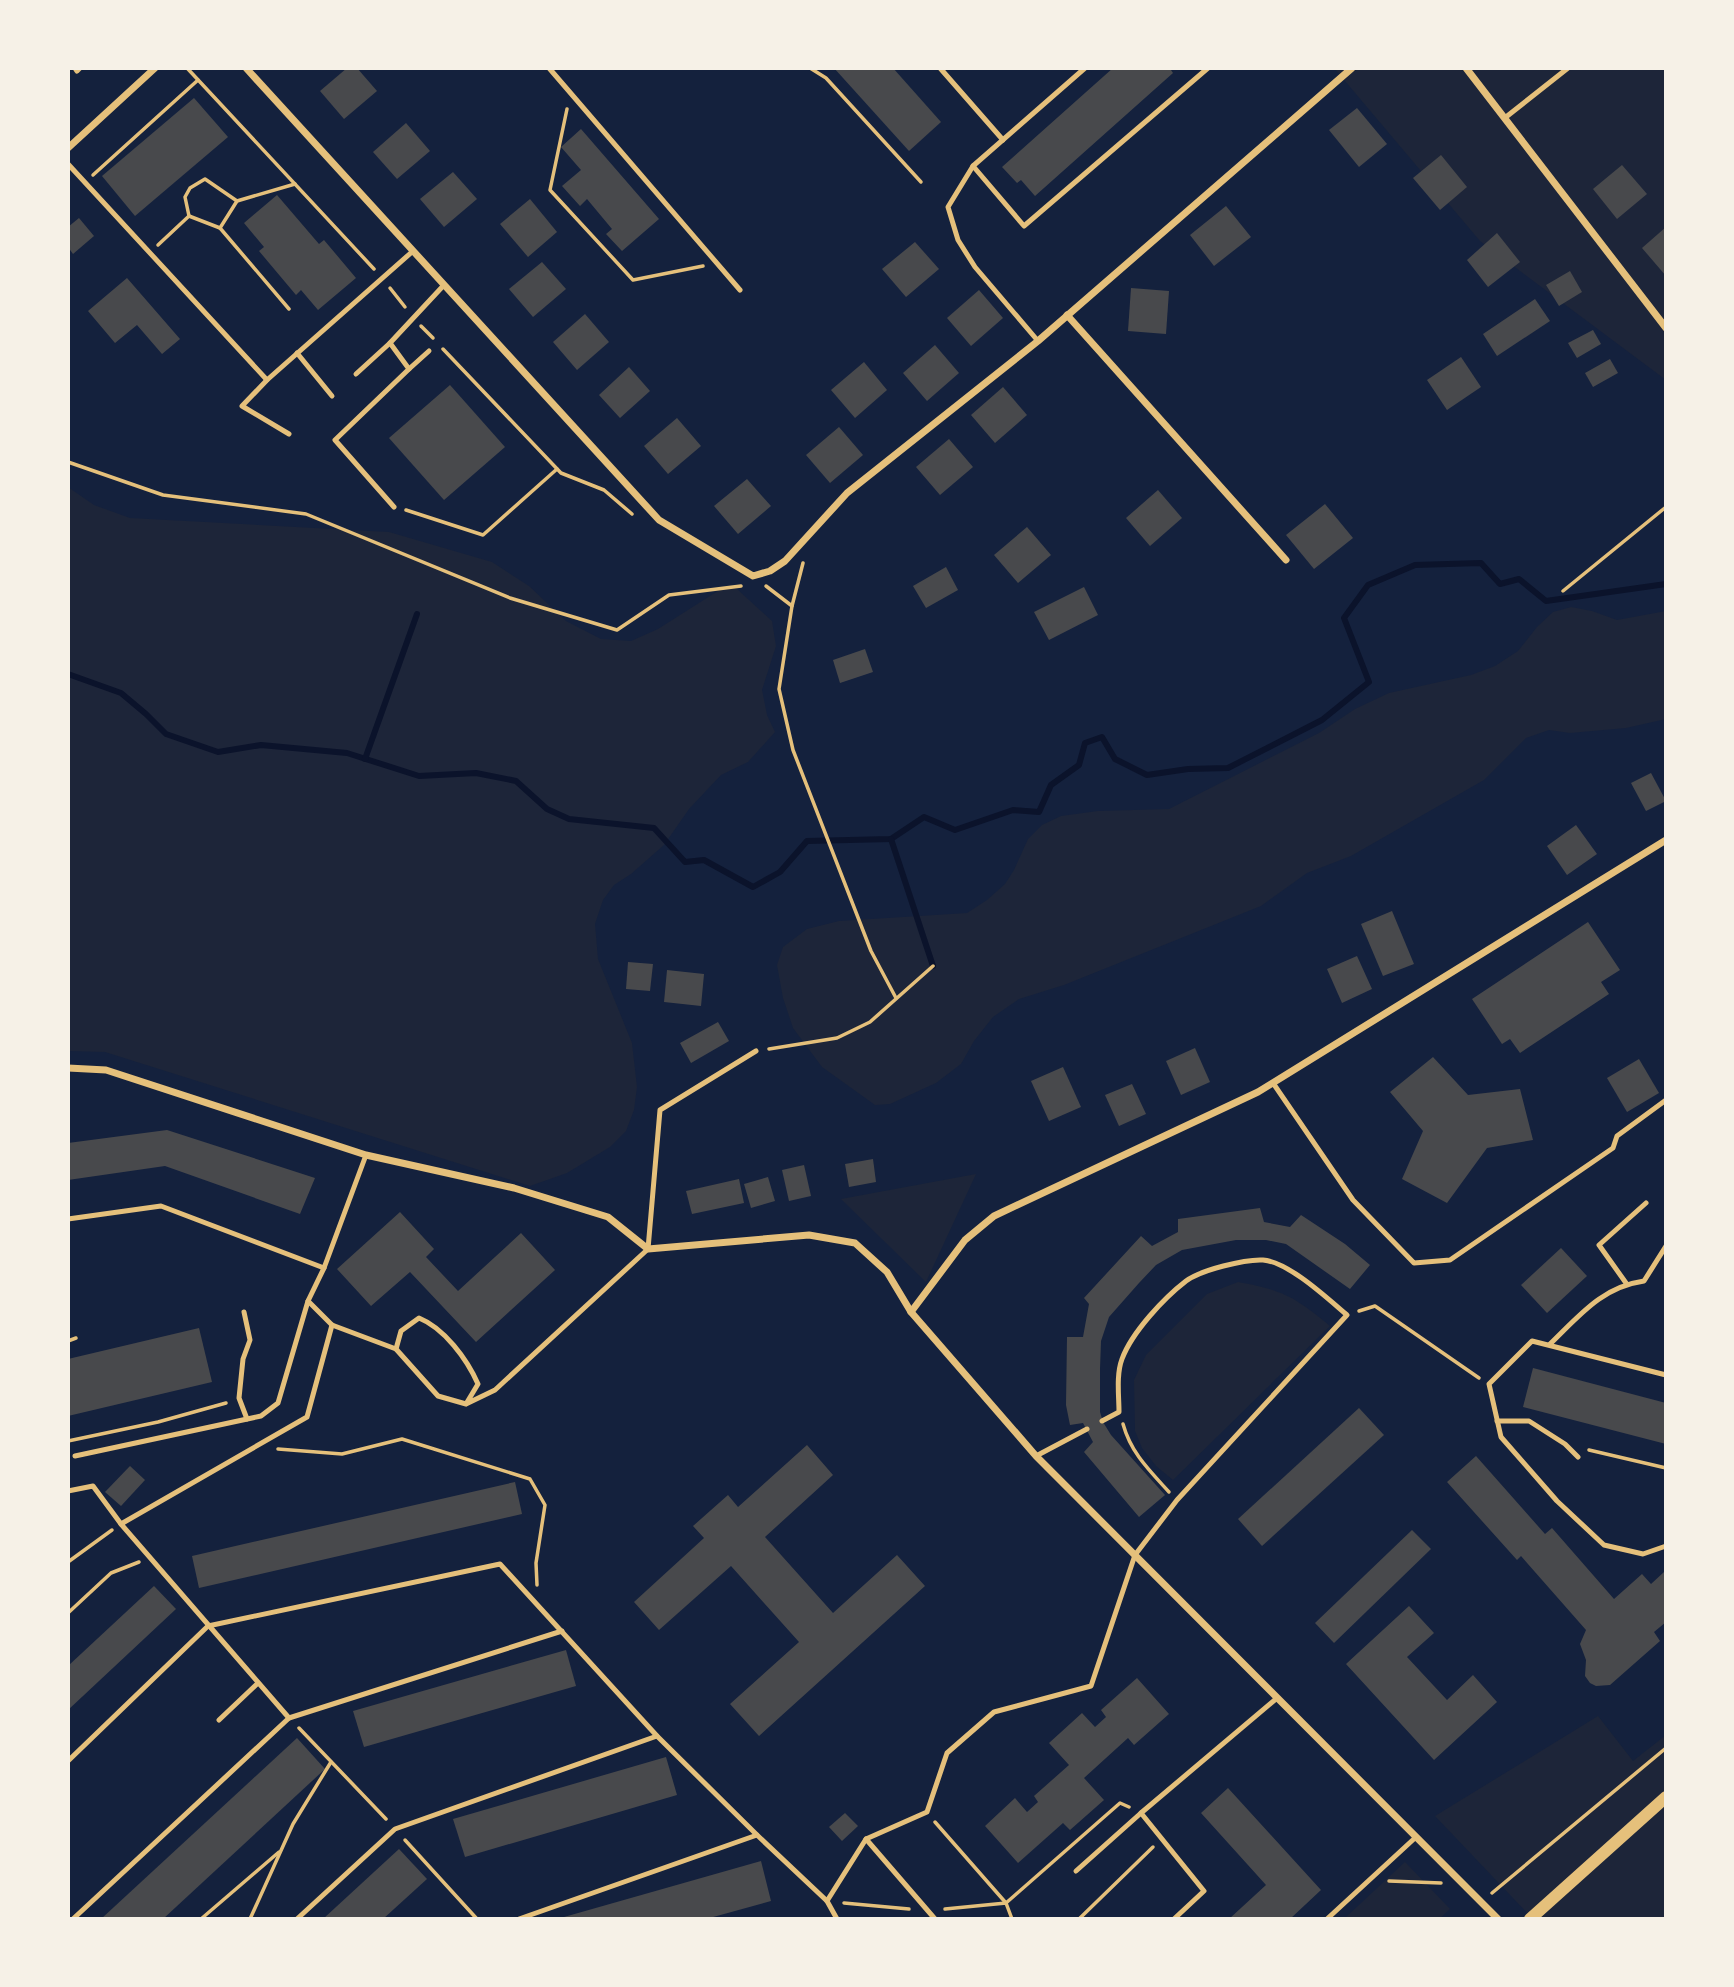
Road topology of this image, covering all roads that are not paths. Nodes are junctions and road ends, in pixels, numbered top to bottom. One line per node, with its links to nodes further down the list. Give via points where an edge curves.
1 (155, 68): 12 (street)
2 (246, 68): 15 (street)
3 (550, 68): 17 (lane)
4 (940, 68): 11 (lane)
5 (1085, 68): 11 (lane)
6 (1208, 68): 14 (lane, via 1024,226)
7 (1352, 68): 18 (street)
8 (1466, 68): 10 (street)
9 (1567, 68): 10 (lane)
10 (1506, 117): 19 (street)
11 (1003, 140): 14 (lane)
12 (68, 148)
13 (68, 164): 26 (lane)
14 (973, 166): 20 (lane, via 948,207 958,240)
15 (413, 251): 16 (street); 23 (lane)
16 (444, 285): 20 (street, via 659,520 753,576 785,561 847,493); 21 (lane)
17 (740, 289)
18 (1067, 315): 20 (street); 30 (street)
19 (1666, 328)
20 (1038, 341)
21 (390, 343): 24 (lane); 25 (lane)
22 (429, 351): 24 (lane)
23 (297, 353): 26 (lane); 27 (lane)
24 (409, 369): 29 (lane, via 335,440)
25 (356, 374)
26 (267, 380): 28 (lane, via 242,406)
27 (331, 396)
28 (289, 434)
29 (394, 506)
30 (1286, 560)
31 (1666, 840): 34 (street)
32 (756, 1051): 40 (lane, via 660,1110)
33 (68, 1068): 36 (street, via 107,1070)
34 (1273, 1083): 35 (lane, via 1353,1200 1414,1263 1450,1260 1613,1148 1617,1136); 45 (street, via 994,1216 965,1240)
35 (1666, 1100)
36 (366, 1155): 40 (street, via 514,1188 608,1217); 41 (lane)
37 (1646, 1203): 42 (lane, via 1599,1245)
38 (68, 1219): 41 (lane, via 161,1206)
39 (1666, 1246): 42 (lane, via 1644,1281)
40 (648, 1249): 45 (street, via 809,1235 855,1242 887,1272); 50 (lane, via 495,1390)
41 (324, 1268): 43 (lane)
42 (1626, 1283): 47 (lane, via 1600,1296)
43 (308, 1301): 46 (lane); 51 (lane, via 278,1403 261,1416)
44 (244, 1312): 51 (lane, via 250,1340 239,1398)
45 (911, 1312): 56 (street)
46 (332, 1325): 48 (lane); 59 (lane, via 307,1417)
47 (1550, 1344): 49 (lane); 53 (lane, via 1532,1341 1489,1384)
48 (396, 1349): 50 (lane, via 438,1396); 50 (lane, via 401,1331 419,1318 431,1323 470,1366 478,1384)
49 (1666, 1375)
50 (466, 1404)
51 (247, 1419): 55 (lane)
52 (1102, 1421): 61 (lane, via 1119,1412 1122,1359 1137,1334 1156,1308 1188,1279 1227,1265 1265,1260 1301,1276 1348,1315 1177,1500)
53 (1497, 1421): 57 (lane, via 1529,1421); 60 (lane, via 1501,1437 1557,1501 1604,1545 1643,1554)
54 (1087, 1429): 56 (lane)
55 (75, 1456)
56 (1036, 1456): 61 (street)
57 (1578, 1457)
58 (68, 1491): 59 (lane, via 93,1486)
59 (121, 1524): 62 (lane)
60 (1666, 1546)
61 (1135, 1555): 65 (street); 74 (lane, via 1091,1686 994,1712 947,1753 927,1812)
62 (208, 1626): 63 (lane, via 500,1564); 64 (lane); 69 (lane)
63 (562, 1632): 66 (lane); 68 (lane)
64 (258, 1683): 66 (lane); 67 (lane)
65 (1277, 1698): 71 (lane); 73 (street)
66 (289, 1718): 77 (lane)
67 (219, 1720)
68 (657, 1736): 72 (lane); 78 (lane, via 395,1829)
69 (68, 1760)
70 (1666, 1797): 85 (street)
71 (1141, 1813): 75 (lane); 82 (lane, via 1204,1891)
72 (757, 1835): 76 (lane); 79 (lane)
73 (1416, 1837): 83 (lane); 84 (street)
74 (866, 1839): 76 (lane); 81 (lane)
75 (1076, 1871)
76 (827, 1901): 80 (lane)
77 (73, 1919)
78 (297, 1919)
79 (519, 1919)
80 (837, 1919)
81 (935, 1919)
82 (1174, 1919)
83 (1326, 1919)
84 (1498, 1919)
85 (1530, 1919)

